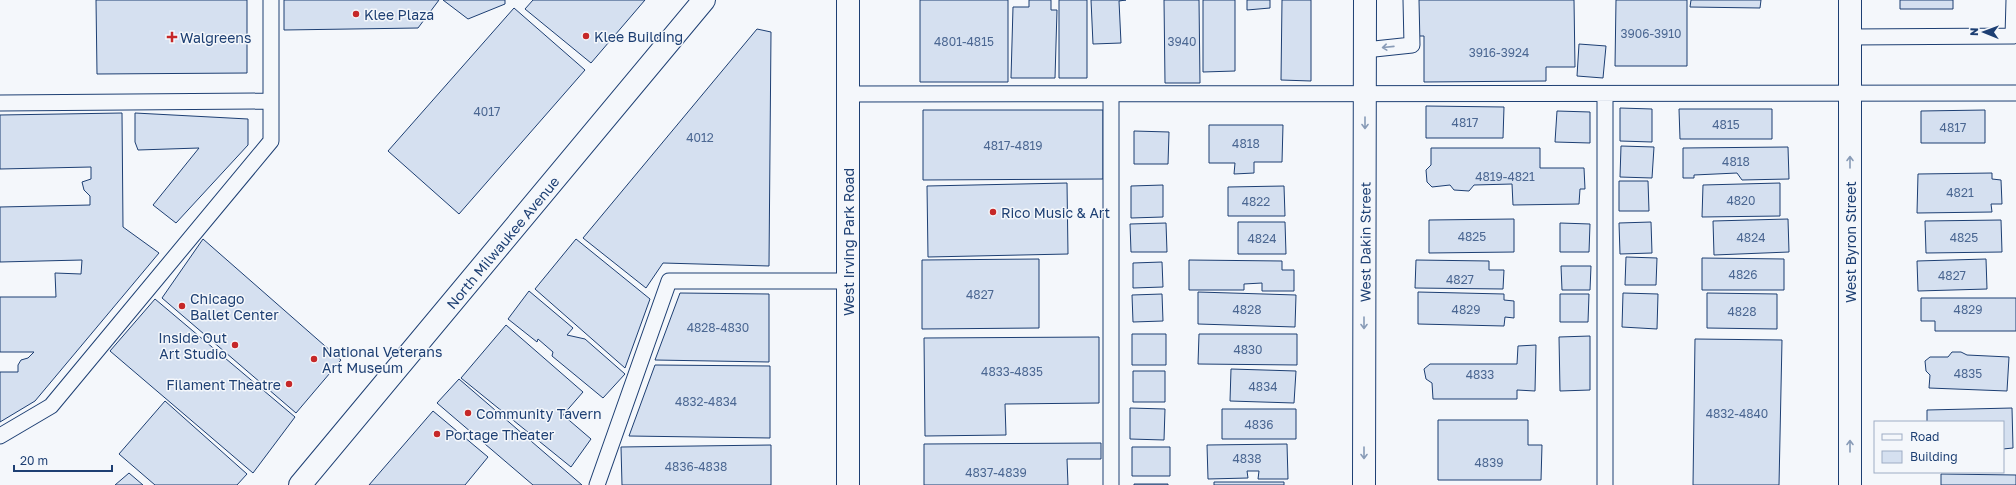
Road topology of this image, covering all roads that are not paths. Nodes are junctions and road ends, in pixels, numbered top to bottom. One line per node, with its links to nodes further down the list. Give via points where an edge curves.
1 (271, 0): 16 (lane)
2 (704, 0): 20 (main road, North Milwaukee Avenue)
3 (848, 0): 12 (main road, West Irving Park Road)
4 (1365, 0): 9 (main road, West Dakin Street)
5 (1411, 0): 9 (lane, one-way to 9, via 1412,45)
6 (1850, 0): 8 (main road, West Byron Street)
7 (2014, 0): 8 (lane, via 2013,36)
8 (1850, 37): 10 (main road, West Byron Street)
9 (1365, 50): 14 (main road, West Dakin Street)
10 (1850, 93): 11 (lane); 15 (lane); 26 (main road, West Byron Street, one-way to 10)
11 (2016, 93)
12 (848, 94): 13 (lane); 18 (main road, West Irving Park Road)
13 (1111, 94): 14 (lane); 23 (lane)
14 (1365, 94): 15 (lane); 24 (main road, West Dakin Street, one-way to 24)
15 (1605, 94): 25 (lane)
16 (271, 101): 17 (lane); 19 (lane, via 271,141 51,406)
17 (0, 103)
18 (848, 281): 21 (lane, via 668,281); 22 (main road, West Irving Park Road)
19 (0, 436)
20 (300, 485)
21 (597, 485)
22 (848, 485)
23 (1111, 485)
24 (1364, 485)
25 (1605, 485)
26 (1850, 485)

